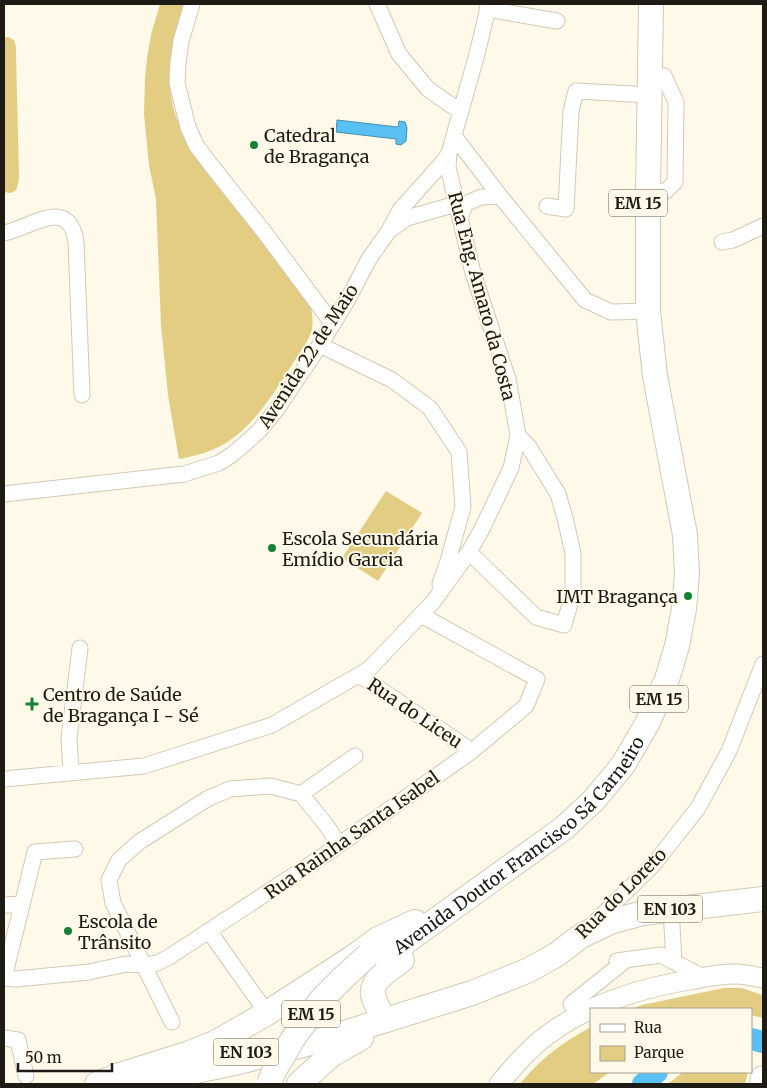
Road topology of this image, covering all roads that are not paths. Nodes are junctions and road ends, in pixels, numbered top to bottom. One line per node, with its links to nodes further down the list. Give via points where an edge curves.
1 (192, 4): 20 (street, via 181,41 177,84 188,127 196,145)
2 (378, 4): 8 (street, via 399,54 428,89)
3 (642, 4): 7 (main road, Avenida Doutor Francisco Sá Carneiro / EM 15)
4 (651, 4): 7 (main road, Avenida Doutor Francisco Sá Carneiro / EM 15)
5 (488, 6): 6 (street); 8 (street)
6 (557, 21)
7 (647, 89): 13 (street, via 576,91 566,209); 19 (main road, Avenida Doutor Francisco Sá Carneiro / EM 15); 19 (main road, Avenida Doutor Francisco Sá Carneiro / EM 15, via 648,194)
8 (461, 112): 9 (street)
9 (454, 136): 10 (street); 11 (street)
10 (448, 160): 12 (street, Rua Eng. Amaro da Costa); 16 (street, Avenida 22 de Maio, via 400,210)
11 (500, 196): 14 (street, via 481,197 465,204); 19 (street, via 585,300 611,312)
12 (456, 204): 14 (street, Rua Eng. Amaro da Costa); 16 (street, via 407,218)
13 (547, 206)
14 (460, 220): 23 (street, Rua Eng. Amaro da Costa, via 473,273 508,379)
15 (763, 226): 18 (street)
16 (388, 232): 20 (street, Avenida 22 de Maio)
17 (4, 233): 22 (street, via 52,216 62,217 71,225 76,242)
18 (722, 242)
19 (642, 311): 44 (main road, Avenida Doutor Francisco Sá Carneiro / EM 15, via 641,374 674,527 676,563 675,601 657,675 641,714 616,757 587,792 550,826)
20 (332, 323): 21 (street, Avenida 22 de Maio)
21 (320, 345): 24 (street, Avenida 22 de Maio, via 260,431 219,463 184,474); 26 (street, via 392,380 430,408 459,452 463,507)
22 (82, 395)
23 (518, 435): 25 (street, Rua Eng. Amaro da Costa, via 511,468); 25 (street, via 558,494 565,518 573,553 573,594 564,625 536,616)
24 (4, 494)
25 (469, 552): 26 (street, Rua Eng. Amaro da Costa)
26 (433, 602): 27 (street, Rua Eng. Amaro da Costa)
27 (421, 615): 30 (street, Rua Eng. Amaro da Costa, via 369,670); 31 (street, Rua Rainha Santa Isabel, via 537,679 526,706)
28 (80, 648): 33 (street, via 68,738)
29 (763, 664): 46 (street, Rua do Loreto, via 729,751 698,808 653,865)
30 (359, 676): 31 (street, Rua do Liceu); 33 (street, Rua Eng. Amaro da Costa, via 272,725 144,766)
31 (472, 751): 38 (street, Rua Rainha Santa Isabel)
32 (355, 756): 37 (street)
33 (71, 773): 35 (street, Rua Eng. Amaro da Costa)
34 (4, 775): 35 (street, Rua Eng. Amaro da Costa)
35 (23, 777): 36 (street, Rua Eng. Amaro da Costa)
36 (4, 780)
37 (301, 794): 38 (street); 49 (street, via 271,786 230,789 207,799 139,842 119,860 109,880 113,903)
38 (339, 845): 45 (street, Rua Rainha Santa Isabel)
39 (75, 849): 41 (street, via 35,852)
40 (763, 899): 43 (main road, EN 103)
41 (22, 904): 42 (street); 51 (street)
42 (4, 905)
43 (671, 909): 46 (main road, EN 103, via 626,917); 48 (street)
44 (428, 919): 47 (main road, Avenida Doutor Francisco Sá Carneiro / EM 15); 55 (main road, via 378,939); 57 (main road, via 429,940 375,982 372,993)
45 (209, 931): 49 (street, Rua Rainha Santa Isabel, via 169,957 157,963); 55 (street)
46 (581, 936): 57 (main road, Rua do Loreto / EN 103, via 529,970 472,993)
47 (372, 960): 65 (main road, Avenida Doutor Francisco Sá Carneiro / EM 15, bridge, via 345,976 321,1000 294,1037); 66 (main road, Avenida Doutor Francisco Sá Carneiro / EM 15, via 303,1046)
48 (674, 962): 50 (street); 56 (street, via 661,955 622,960 571,1004)
49 (144, 964): 51 (street, Rua Rainha Santa Isabel); 58 (street)
50 (703, 977): 52 (street, via 738,974); 53 (street, via 648,989)
51 (4, 978)
52 (763, 978)
53 (592, 1008)
54 (590, 1009): 56 (street)
55 (267, 1013): 62 (main road, via 217,1042)
56 (577, 1015): 68 (street, via 535,1046)
57 (385, 1020): 63 (main road, EN 103, via 321,1032); 64 (main road, EN 103, via 239,1062); 67 (main road, via 377,1029 331,1055)
58 (172, 1022)
59 (4, 1038): 60 (street, via 18,1040)
60 (26, 1076)
61 (763, 1078): 69 (main road)
62 (97, 1084)
63 (107, 1084)
64 (133, 1084)
65 (269, 1084)
66 (282, 1084)
67 (299, 1084)
68 (499, 1084)
69 (762, 1084)

